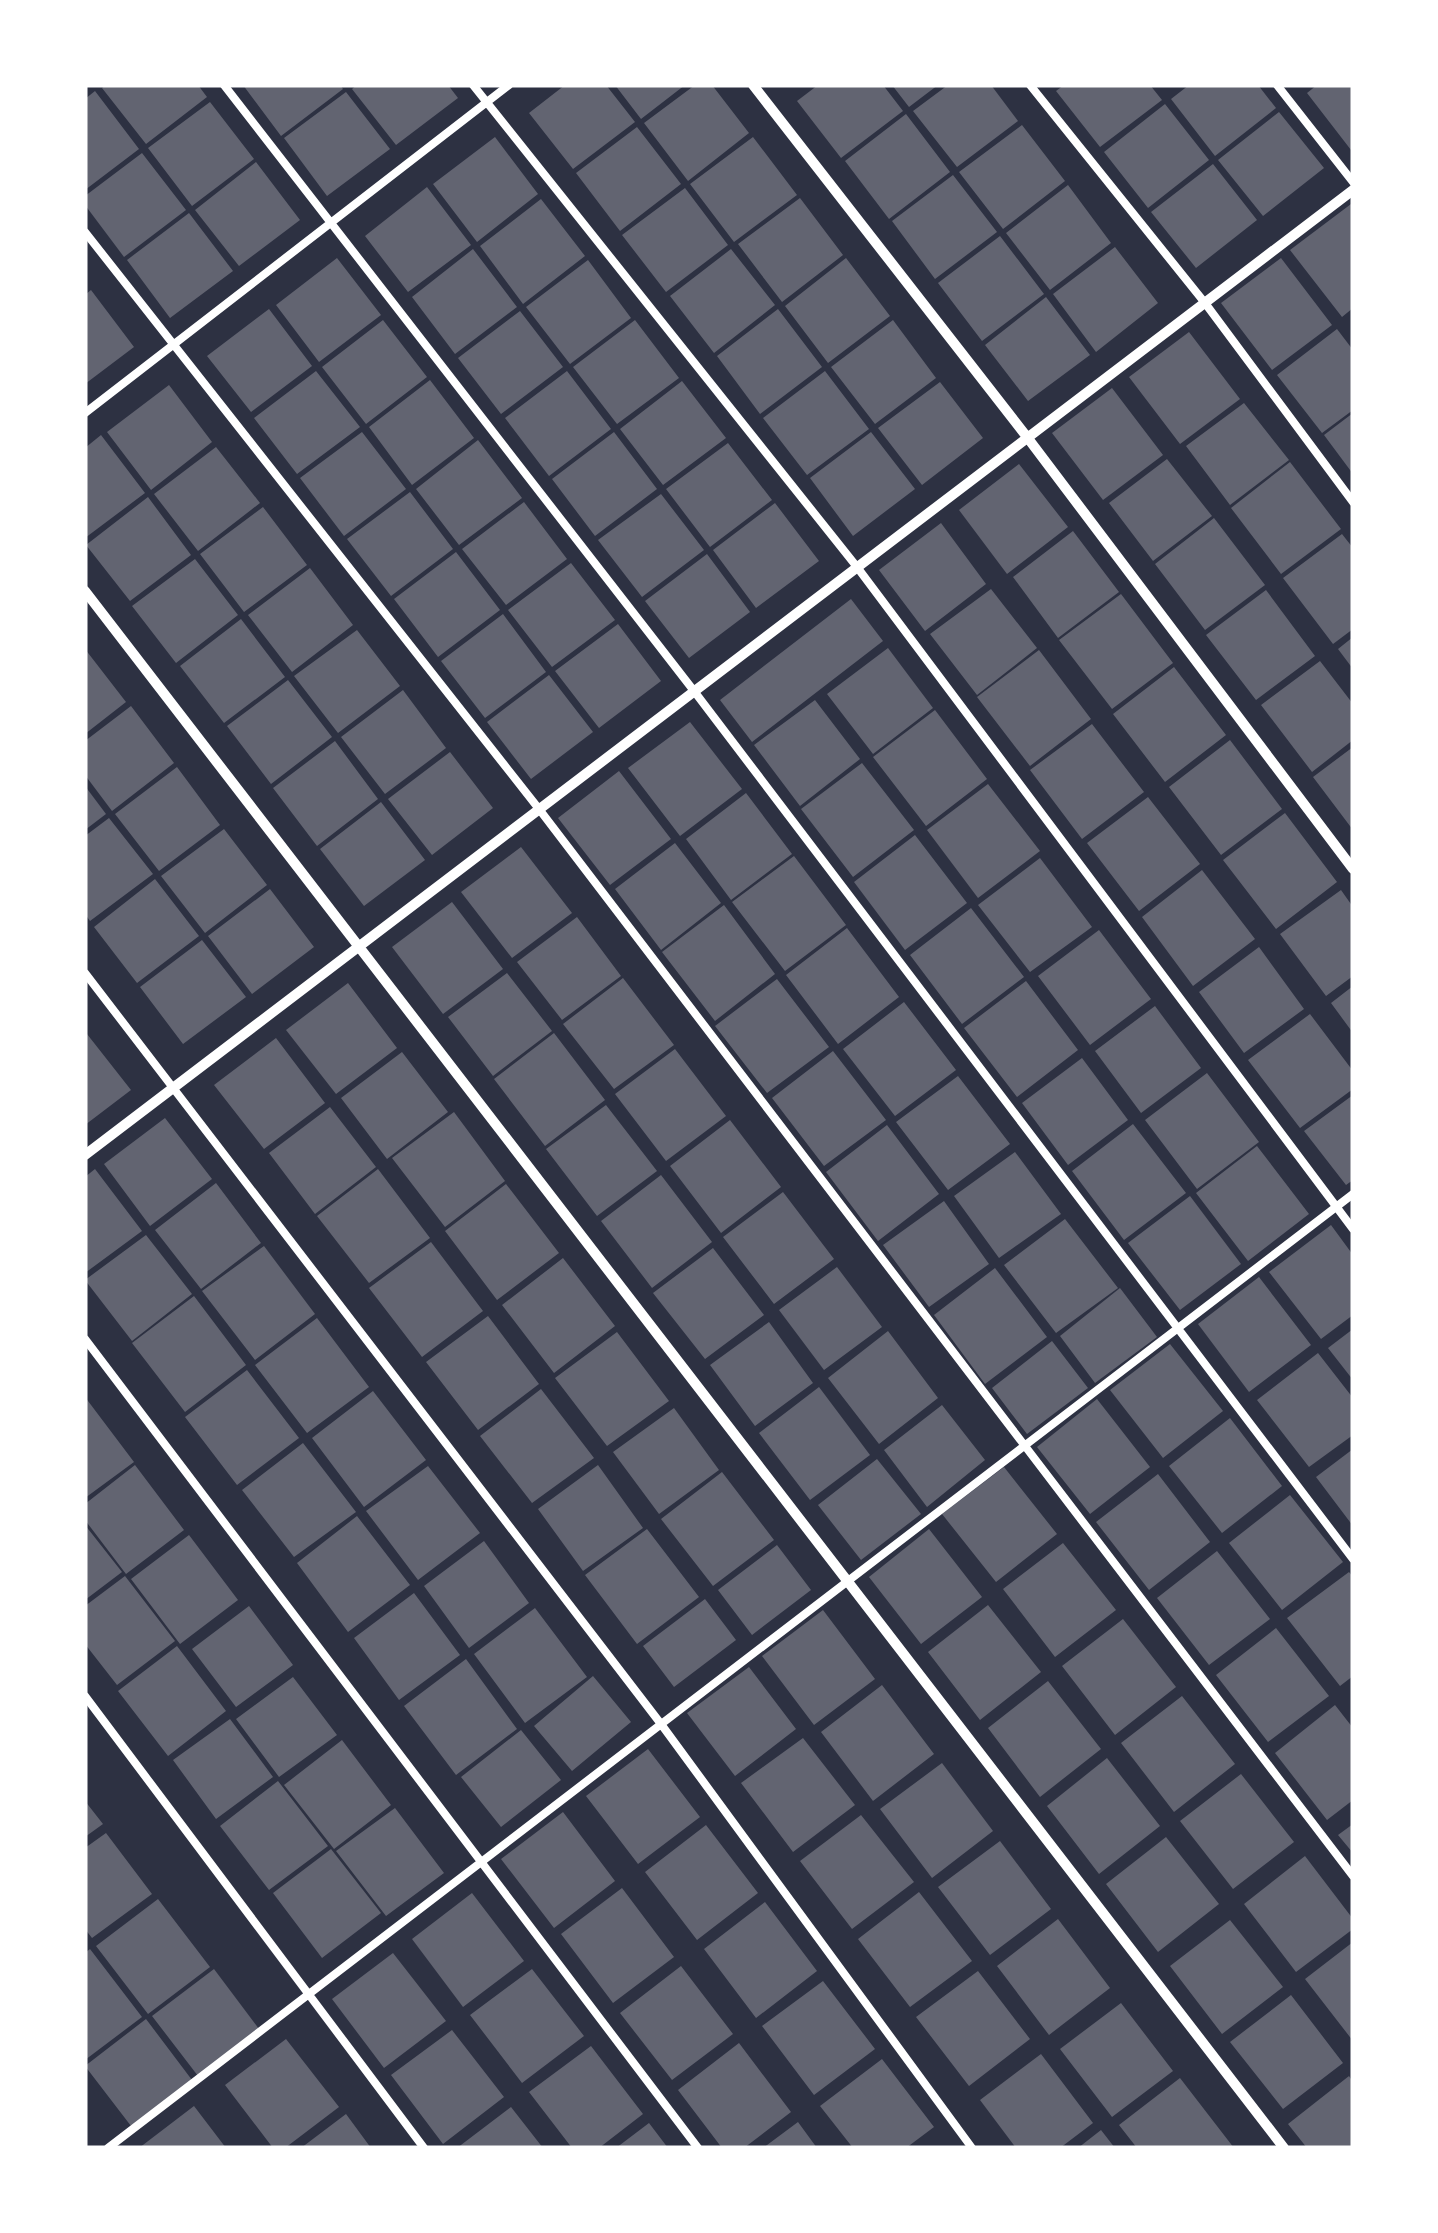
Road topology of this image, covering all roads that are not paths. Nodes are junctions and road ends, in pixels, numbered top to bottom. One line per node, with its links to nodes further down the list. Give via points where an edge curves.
1 (224, 85): 10 (lane)
2 (473, 85): 7 (lane)
3 (508, 85): 7 (lane)
4 (753, 85): 15 (street)
5 (1030, 85): 12 (lane)
6 (1277, 85): 8 (lane)
7 (486, 102): 10 (lane); 17 (lane)
8 (1353, 182)
9 (1353, 190): 12 (street)
10 (332, 223): 13 (lane); 19 (lane)
11 (85, 232): 13 (lane)
12 (1204, 303): 15 (street); 16 (lane)
13 (173, 345): 14 (lane); 20 (lane)
14 (85, 412)
15 (1027, 437): 17 (street); 21 (street)
16 (1353, 502)
17 (857, 566): 19 (street); 27 (lane)
18 (85, 591): 22 (street)
19 (694, 691): 20 (street); 29 (lane)
20 (539, 810): 22 (street); 31 (lane)
21 (1353, 870)
22 (360, 947): 24 (street); 33 (street)
23 (85, 973): 24 (lane)
24 (174, 1087): 25 (street); 35 (lane)
25 (85, 1155)
26 (1353, 1194): 27 (lane)
27 (1336, 1207): 28 (lane); 29 (lane)
28 (1353, 1229)
29 (1177, 1329): 31 (lane); 32 (lane)
30 (85, 1339): 36 (lane)
31 (1027, 1444): 33 (lane); 37 (lane)
32 (1353, 1559)
33 (848, 1580): 35 (lane); 43 (street)
34 (85, 1696): 38 (lane)
35 (661, 1724): 36 (lane); 42 (lane)
36 (482, 1861): 38 (lane); 41 (lane)
37 (1353, 1876)
38 (308, 1994): 39 (lane); 40 (lane)
39 (108, 2148)
40 (424, 2148)
41 (698, 2148)
42 (972, 2148)
43 (1284, 2148)

